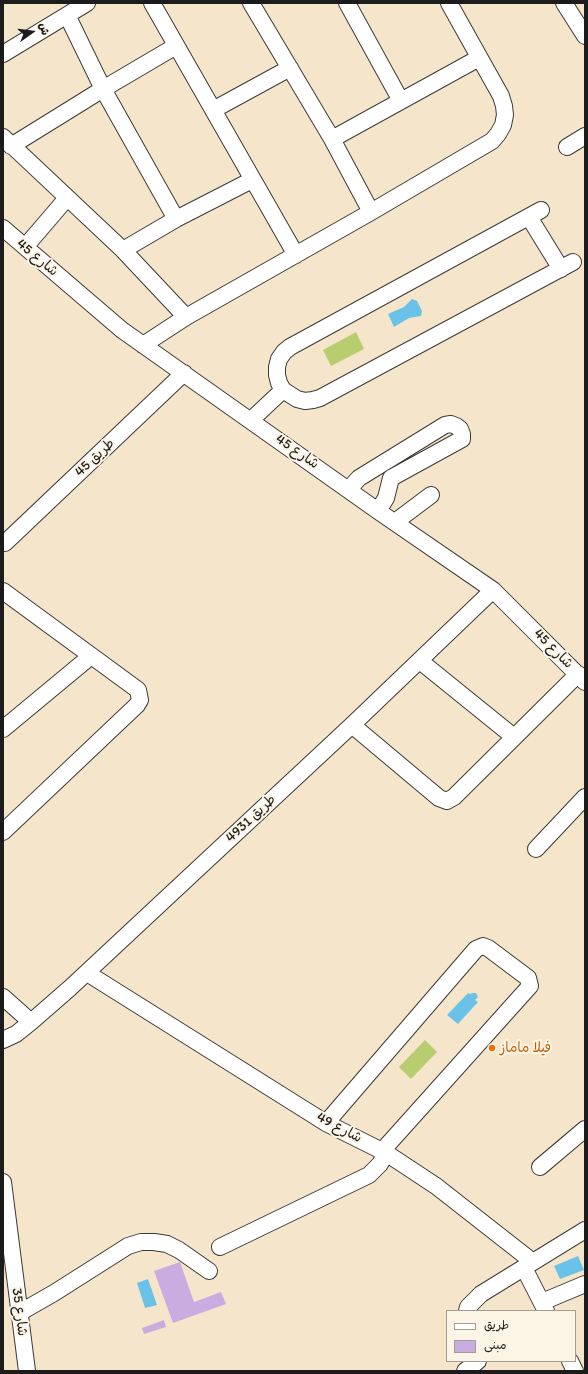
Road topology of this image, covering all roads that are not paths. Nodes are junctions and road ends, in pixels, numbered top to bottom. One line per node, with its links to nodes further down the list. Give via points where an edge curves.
1 (86, 3): 7 (street)
2 (152, 3): 9 (street)
3 (251, 3): 12 (street)
4 (348, 3): 14 (street)
5 (449, 3): 11 (street)
6 (564, 3): 8 (street)
7 (67, 15): 10 (street); 13 (street)
8 (584, 33)
9 (176, 46): 13 (street); 15 (street)
10 (3, 54)
11 (479, 58): 14 (street); 22 (street, via 504,106 503,125 498,134 484,146)
12 (290, 68): 15 (street); 17 (street)
13 (103, 89): 18 (street); 23 (street)
14 (401, 101): 17 (street)
15 (213, 110): 20 (street)
16 (585, 136): 19 (street)
17 (332, 140): 22 (street)
18 (7, 142): 21 (street)
19 (567, 147)
20 (252, 180): 23 (street); 27 (street)
21 (67, 198): 25 (street); 26 (street)
22 (371, 212): 27 (street)
23 (176, 219): 26 (street)
24 (5, 234): 25 (street, شارع 45)
25 (24, 247): 29 (street, شارع 45)
26 (123, 250): 28 (street)
27 (296, 255): 28 (street)
28 (186, 317): 29 (street)
29 (143, 345): 30 (street, شارع 45)
30 (184, 374): 32 (street, شارع 45); 39 (street, طريق 45)
31 (283, 390): 31 (street, via 279,383 277,367 284,352 290,347 535,213 567,265 320,398 301,400); 32 (street)
32 (251, 420): 35 (street, شارع 45)
33 (377, 467): 34 (street); 34 (street, via 445,425 451,424 460,429 462,439); 35 (street, via 359,478)
34 (392, 478): 37 (street, via 386,498)
35 (349, 489): 37 (street, شارع 45)
36 (431, 495): 38 (street)
37 (378, 511): 38 (street, شارع 45)
38 (395, 522): 40 (street, شارع 45)
39 (5, 543)
40 (493, 590): 43 (street, طريق 4931); 44 (street, شارع 45)
41 (3, 591): 42 (street)
42 (91, 656): 46 (street); 49 (street, via 138,690 140,700)
43 (420, 661): 45 (street, طريق 4931); 47 (street)
44 (582, 678): 47 (street)
45 (352, 725): 47 (street, via 439,798 446,801 454,797); 51 (street, طريق 4931)
46 (3, 729)
47 (514, 737)
48 (585, 797): 50 (street)
49 (3, 832)
50 (536, 849)
51 (87, 972): 53 (street, طريق 4931); 55 (street, شارع 49)
52 (3, 997): 53 (street)
53 (31, 1022): 54 (street, طريق 4931)
54 (3, 1040)
55 (326, 1123): 57 (street, شارع 49); 57 (street, via 476,949 483,946 488,948 528,978 530,986)
56 (585, 1129): 58 (street)
57 (384, 1152): 63 (street, via 380,1164 369,1175); 64 (street, شارع 49, via 436,1186)
58 (540, 1166)
59 (3, 1182): 60 (street, شارع 35)
60 (5, 1214): 62 (street, شارع 35)
61 (585, 1230): 64 (street)
62 (6, 1236): 69 (street, شارع 35)
63 (220, 1247)
64 (528, 1265): 67 (street); 68 (street, via 481,1294)
65 (209, 1271): 69 (street, via 167,1244 141,1242 128,1246)
66 (585, 1284): 67 (street)
67 (544, 1307)
68 (467, 1310)
69 (19, 1313): 72 (street, شارع 35)
70 (477, 1362): 73 (street)
71 (570, 1362): 74 (street)
72 (27, 1371)
73 (465, 1371)
74 (575, 1371)

